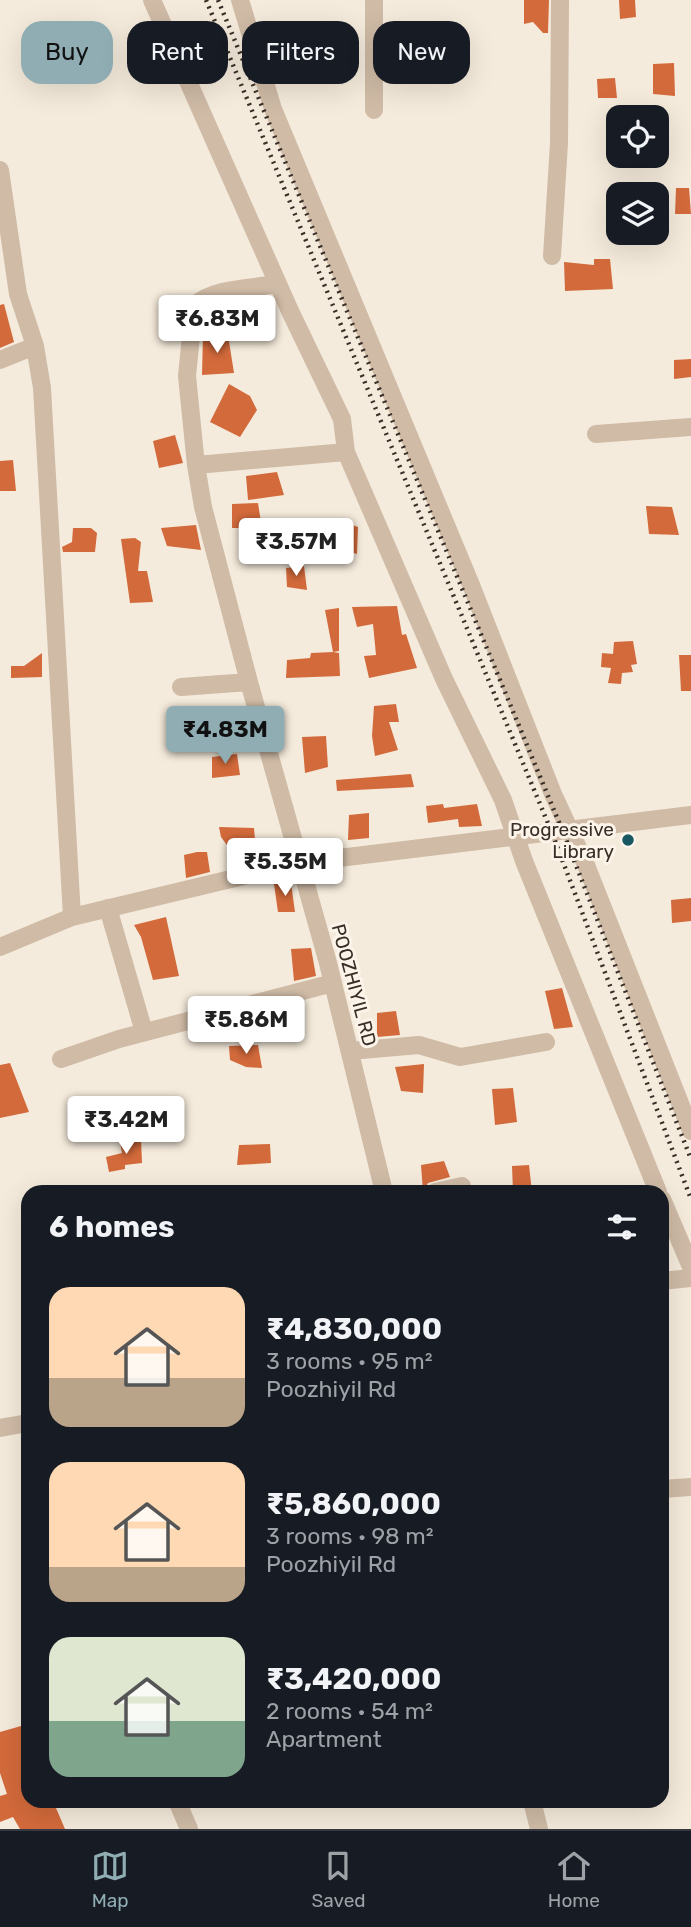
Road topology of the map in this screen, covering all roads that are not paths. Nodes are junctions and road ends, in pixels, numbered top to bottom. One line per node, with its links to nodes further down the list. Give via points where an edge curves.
1 (152, 0): 8 (street)
2 (240, 0): 18 (street, via 273,109)
3 (374, 0): 5 (street)
4 (560, 0): 7 (street)
5 (374, 110)
6 (1, 182): 9 (street, via 18,294)
7 (552, 256)
8 (278, 284): 13 (street, via 342,419); 14 (street, POOZHIYIL RD, via 215,295 194,306 187,376)
9 (35, 346): 10 (street); 22 (street, via 48,480)
10 (0, 360)
11 (691, 427): 12 (street)
12 (596, 434)
13 (346, 452): 14 (street); 19 (street)
14 (196, 465): 15 (street, POOZHIYIL RD)
15 (248, 682): 16 (street); 20 (street, POOZHIYIL RD)
16 (181, 687)
17 (691, 815): 18 (street)
18 (572, 832): 19 (street); 29 (street)
19 (518, 838): 20 (street); 31 (street)
20 (298, 863): 21 (street); 24 (street, POOZHIYIL RD)
21 (108, 908): 22 (street); 25 (street)
22 (72, 917): 23 (street)
23 (0, 947)
24 (333, 983): 25 (street); 27 (street, POOZHIYIL RD)
25 (144, 1032): 28 (street)
26 (546, 1042): 27 (street, via 460,1056 419,1045)
27 (349, 1051): 30 (street, POOZHIYIL RD)
28 (61, 1059)
29 (691, 1131)
30 (382, 1185)
31 (655, 1185)
32 (669, 1216): 33 (street)
33 (691, 1268)
34 (691, 1278): 35 (street)
35 (669, 1280)
36 (21, 1424): 37 (street)
37 (0, 1428)
38 (691, 1487): 39 (street)
39 (669, 1489)
40 (180, 1808): 42 (street)
41 (534, 1808): 43 (street)
42 (189, 1829)
43 (539, 1829)

